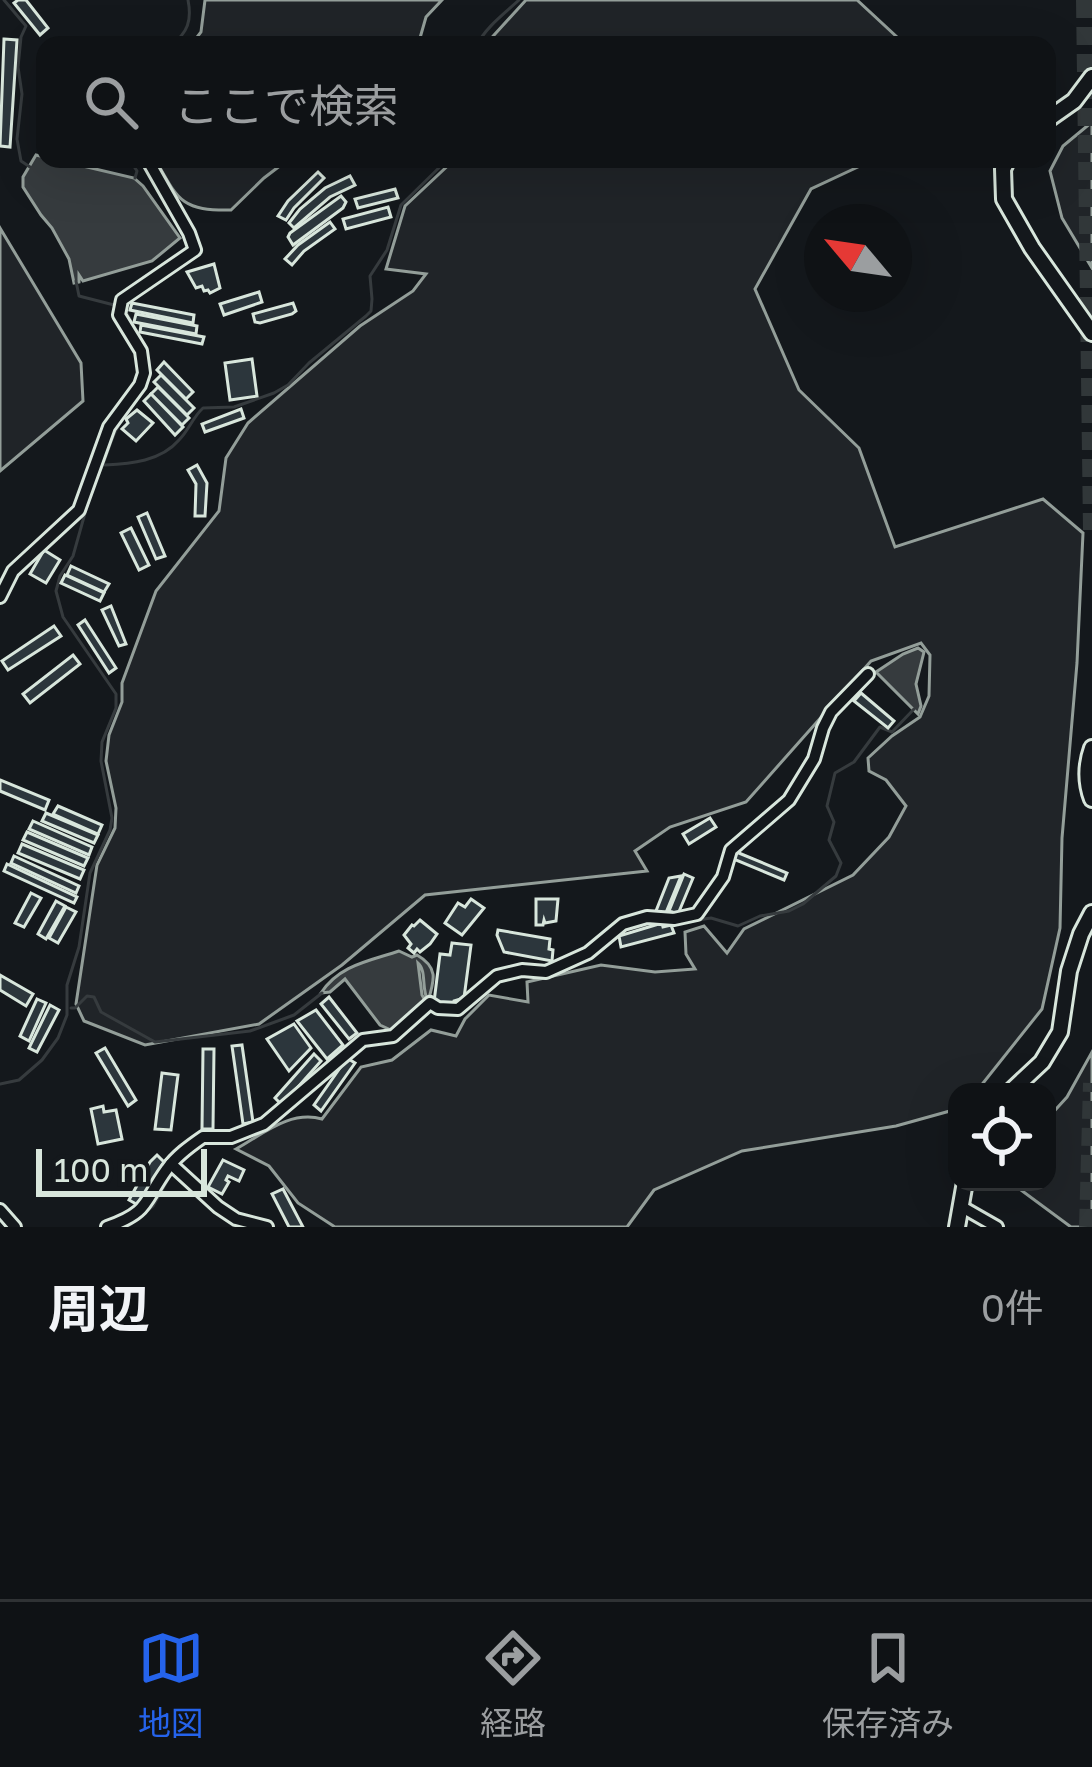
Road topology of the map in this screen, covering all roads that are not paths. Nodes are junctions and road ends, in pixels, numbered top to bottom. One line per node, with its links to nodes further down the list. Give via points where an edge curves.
1 (1092, 77): 2 (street)
2 (1056, 114)
3 (152, 168): 6 (street, via 195,250 119,308 141,351 140,385 110,427 79,510 14,571)
4 (1004, 168): 5 (street, via 1004,199)
5 (1092, 333)
6 (0, 597)
7 (868, 674): 12 (street, via 831,712 789,800 731,850 697,914 623,924 546,972 497,976 458,1009 430,1004 393,1036 364,1040 263,1124 203,1137)
8 (1092, 748): 9 (street)
9 (1092, 800)
10 (1092, 913): 11 (street, via 1070,971 1060,1032)
11 (1020, 1083)
12 (171, 1163): 17 (street, via 145,1207); 18 (street, via 218,1207)
13 (964, 1191): 14 (street)
14 (962, 1208): 19 (street); 20 (street)
15 (0, 1210): 16 (street)
16 (15, 1227)
17 (107, 1227)
18 (267, 1227)
19 (957, 1227)
20 (997, 1227)

